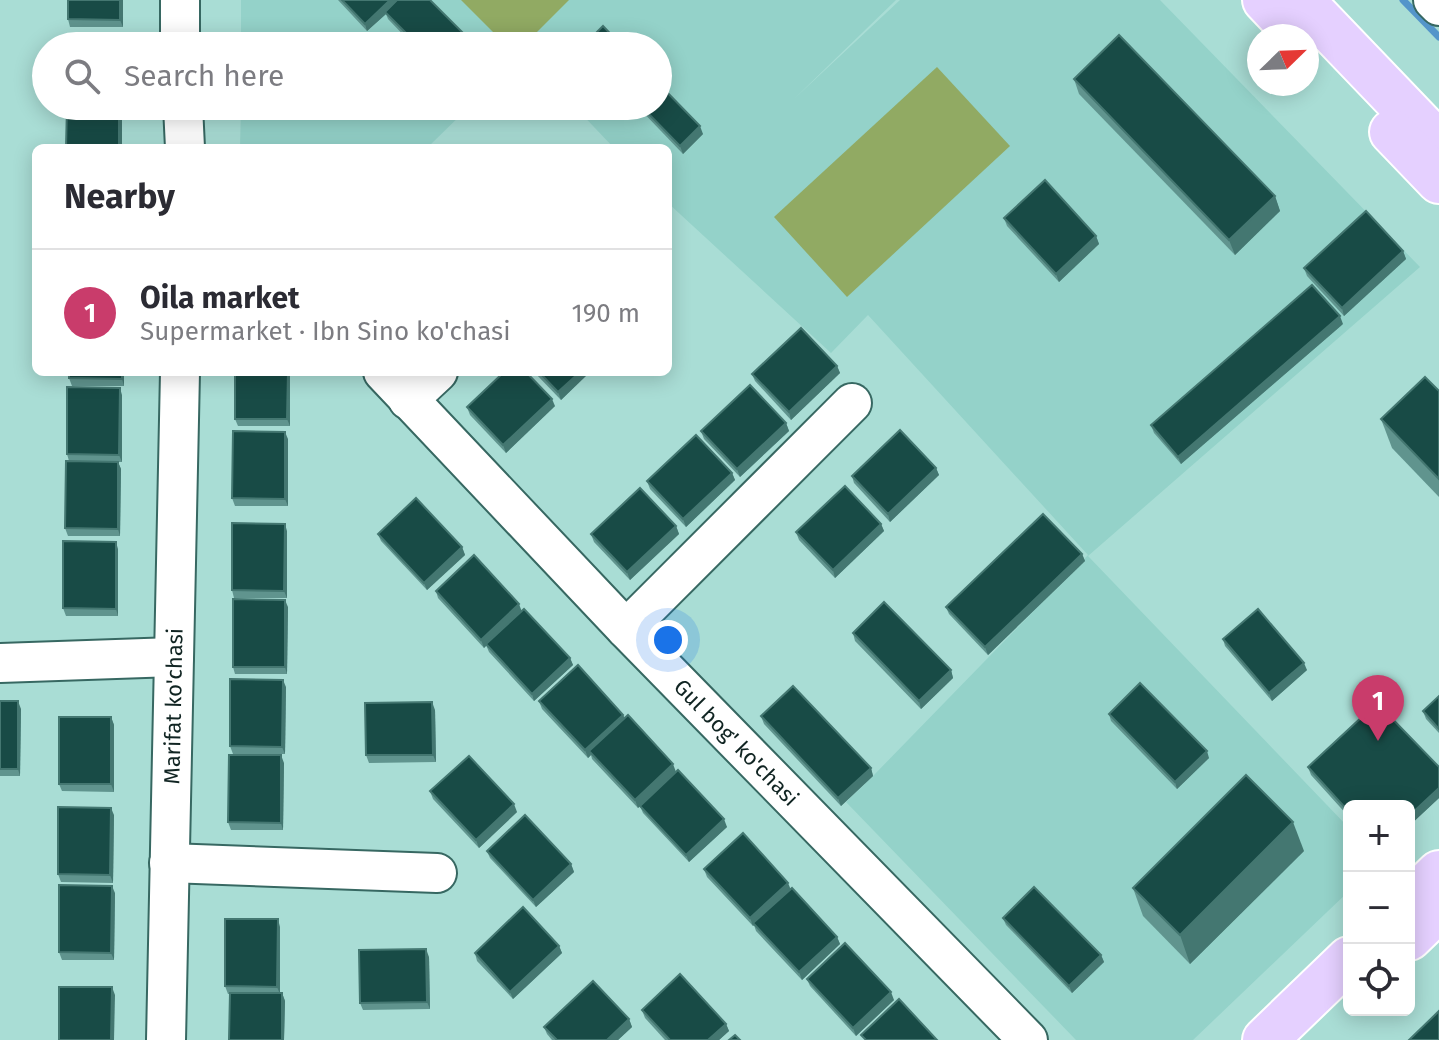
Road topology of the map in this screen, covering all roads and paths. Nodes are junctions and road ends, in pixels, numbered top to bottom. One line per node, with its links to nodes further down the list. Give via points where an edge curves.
1 (180, 0): 7 (street)
2 (1265, 0): 6 (main road)
3 (1301, 0): 11 (main road)
4 (1433, 0): 5 (street)
5 (1439, 6)
6 (1288, 24)
7 (180, 32)
8 (1319, 56): 12 (main road)
9 (184, 120): 10 (street)
10 (185, 144)
11 (1439, 144)
12 (1439, 181)
13 (180, 376): 19 (street, Marifat ko'chasi)
14 (387, 376): 16 (street, Gul bog' ko'chasi)
15 (434, 376): 16 (street)
16 (408, 400): 18 (street, Gul bog' ko'chasi)
17 (852, 403): 18 (street)
18 (626, 629): 30 (street, Gul bog' ko'chasi)
19 (174, 657): 20 (street); 21 (street, Marifat ko'chasi)
20 (0, 663)
21 (169, 863): 22 (street); 29 (street, Marifat ko'chasi)
22 (437, 873)
23 (1439, 873): 24 (main road)
24 (1415, 896)
25 (1439, 909): 26 (main road)
26 (1415, 932)
27 (1343, 965): 31 (main road)
28 (1343, 1001): 32 (main road)
29 (166, 1040)
30 (1028, 1040)
31 (1265, 1040)
32 (1302, 1040)

